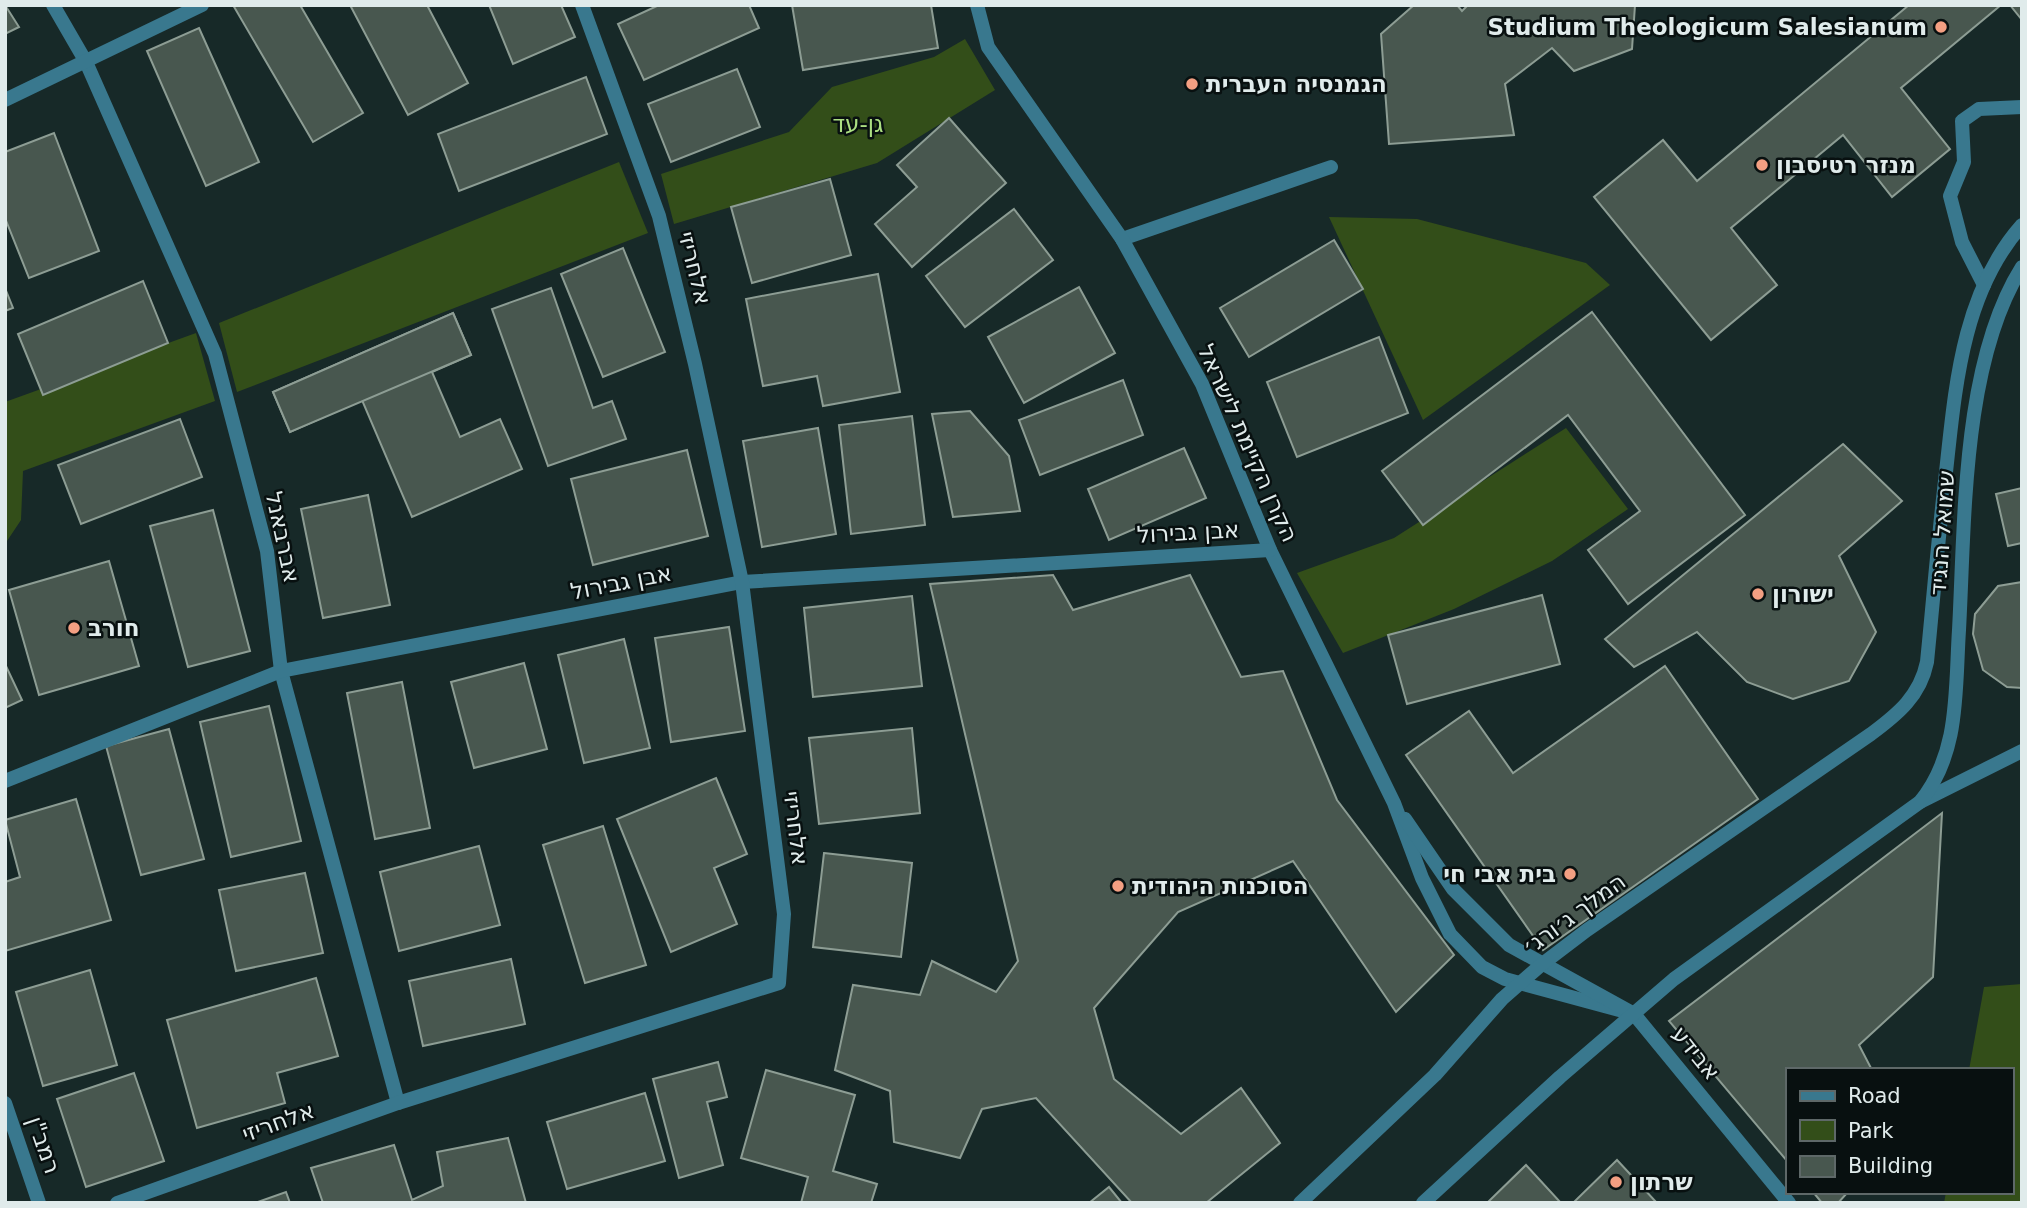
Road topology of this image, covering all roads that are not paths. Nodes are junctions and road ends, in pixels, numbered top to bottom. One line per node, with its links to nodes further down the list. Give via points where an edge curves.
1 (52, 5): 5 (street, אברבאנל)
2 (202, 5): 5 (street)
3 (582, 5): 14 (street, אלחריזי, via 659,216)
4 (977, 5): 10 (street, הקרן הקיימת לישראל, via 988,47)
5 (86, 62): 6 (street); 15 (street, אברבאנל, via 215,354 267,551)
6 (5, 100)
7 (2022, 107): 12 (street, via 1979,109 1962,121 1964,162 1950,196 1962,242)
8 (1331, 167): 10 (street)
9 (2022, 225): 12 (street, שמואל הנגיד)
10 (1122, 239): 13 (street, הקרן הקיימת לישראל, via 1202,384)
11 (2022, 267): 19 (street, שמואל הנגיד, via 2001,307 1975,413 1951,738 1942,769)
12 (1984, 285): 16 (street, שמואל הנגיד, via 1973,311 1958,378 1927,662)
13 (1270, 550): 14 (street, אבן גבירול); 20 (street, הקרן הקיימת לישראל)
14 (742, 582): 15 (street, אבן גבירול); 25 (street, אלחריזי, via 784,914 779,983)
15 (281, 671): 18 (street, אבן גבירול); 25 (street, אברבאנל)
16 (1910, 702): 21 (street, המלך ג׳ורג׳)
17 (2022, 754): 19 (street)
18 (5, 780)
19 (1920, 802): 23 (street, via 1718,945)
20 (1394, 803): 21 (street, הקרן הקיימת לישראל, via 1470,908 1509,945); 22 (street, הקרן הקיימת לישראל, via 1422,878 1450,934 1482,967)
21 (1541, 965): 22 (street, המלך ג׳ורג׳); 23 (street, אבידע)
22 (1518, 985): 23 (street, הקרן הקיימת לישראל); 28 (street, המלך ג׳ורג׳, via 1435,1075)
23 (1634, 1014): 29 (street); 30 (street, אבידע)
24 (5, 1103): 26 (street, רמב"ן)
25 (398, 1103): 27 (street, אלחריזי)
26 (39, 1203)
27 (117, 1203)
28 (1300, 1203)
29 (1423, 1203)
30 (1789, 1203)

